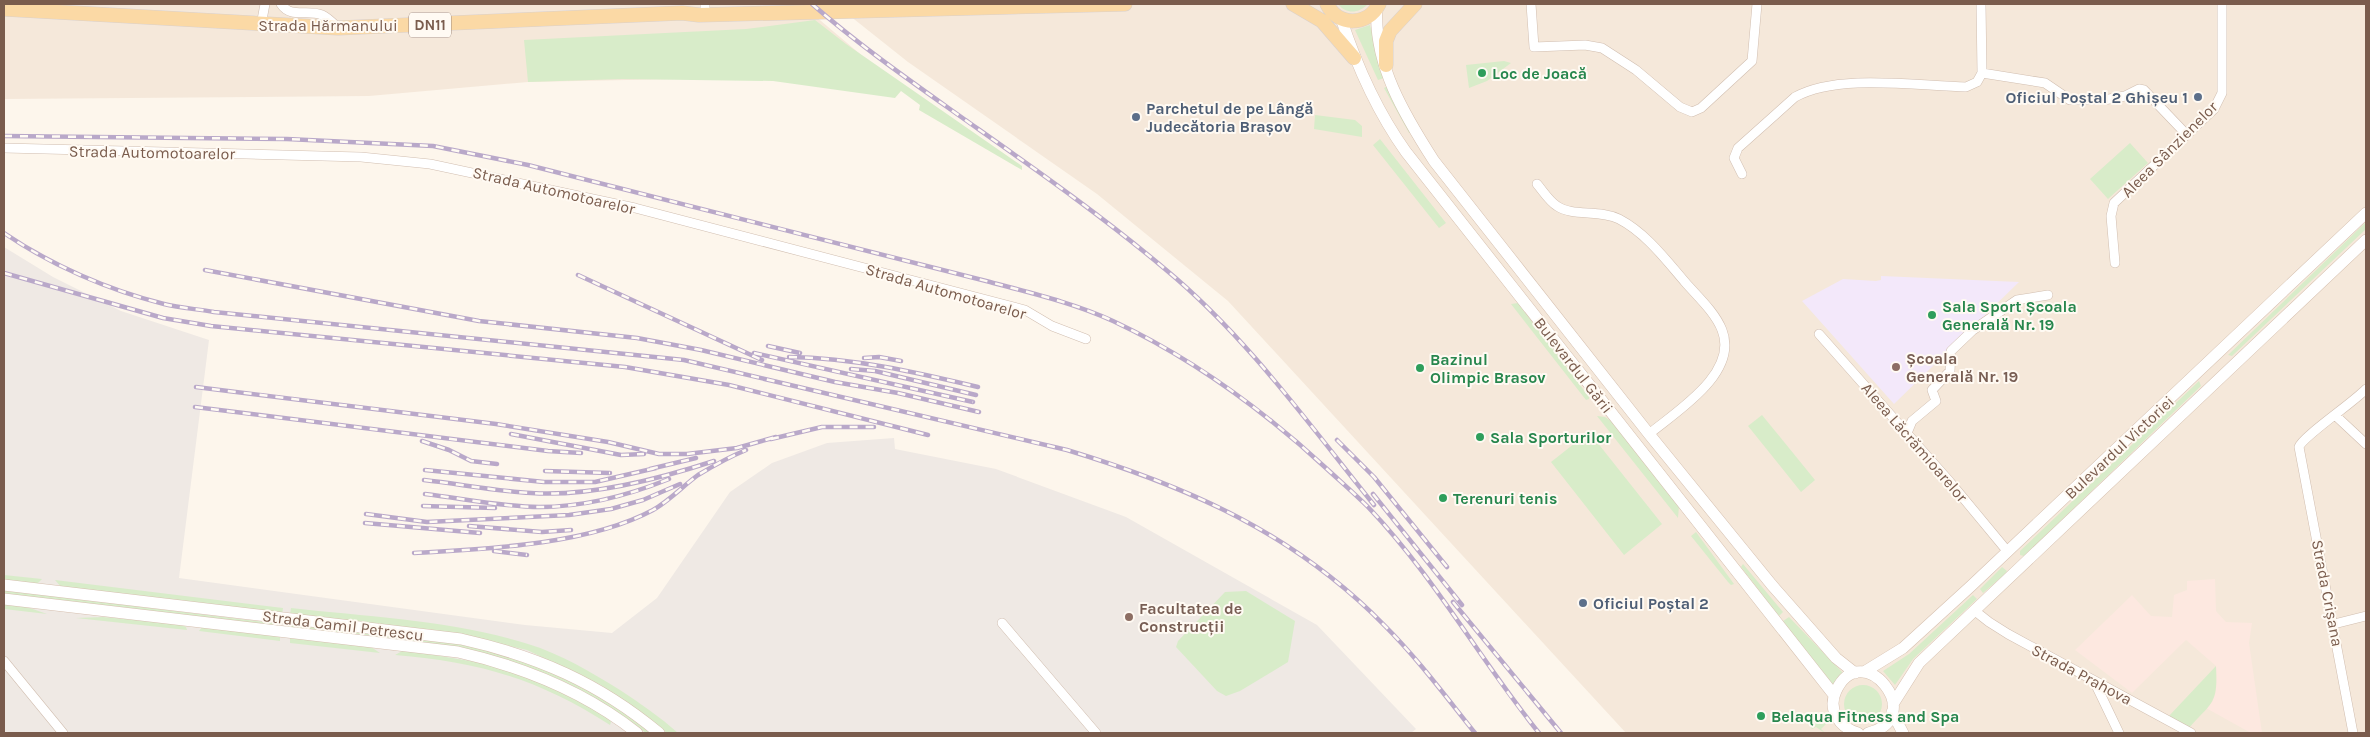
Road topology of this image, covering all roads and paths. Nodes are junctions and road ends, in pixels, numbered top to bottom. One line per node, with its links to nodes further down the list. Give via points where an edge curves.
1 (265, 4): 17 (street)
2 (281, 4): 18 (street, via 292,13 323,15)
3 (789, 4): 12 (main road, Strada Hărmanului / DN11)
4 (1125, 4): 15 (main road, Strada Hărmanului / DN11, via 699,15)
5 (1293, 4): 19 (main road, via 1322,21)
6 (1311, 4): 16 (main road)
7 (1415, 4): 20 (main road, via 1390,31 1386,41)
8 (1531, 4): 9 (street, via 1534,47 1585,45 1602,48 1631,66 1680,107 1692,112 1701,108 1752,62)
9 (1757, 4)
10 (1982, 4): 21 (street)
11 (2222, 4): 22 (street, Aleea Sânzienelor, via 2222,93 2214,109)
12 (705, 5): 15 (main road, Strada Hărmanului / DN11)
13 (1378, 6): 16 (main road, via 1363,20 1351,21); 20 (main road, Bulevardul Gării, via 1377,37)
14 (4, 9): 17 (main road, Strada Hărmanului / DN11)
15 (682, 12): 18 (main road, Strada Hărmanului / DN11)
16 (1334, 12): 19 (main road, Bulevardul Gării)
17 (261, 25): 18 (main road, Strada Hărmanului / DN11)
18 (338, 28)
19 (1354, 58): 50 (main road, Bulevardul Gării, via 1384,120 1406,152)
20 (1386, 65): 36 (main road, Bulevardul Gării, via 1400,103 1434,161)
21 (1982, 73): 22 (street, via 2046,83 2070,100 2104,100 2144,90); 24 (street, via 1977,82 1966,88 1831,85 1804,92 1738,148 1734,158)
22 (2187, 135): 28 (street, Aleea Sânzienelor, via 2114,203 2111,216)
23 (4, 148): 31 (street, Strada Automotoarelor, via 361,158 430,164 635,208 1025,310 1052,326)
24 (1742, 174)
25 (1537, 184): 36 (street, via 1558,207 1620,220 1642,235 1722,330 1725,342 1722,364 1708,384)
26 (2366, 213): 32 (main road, Bulevardul Victoriei)
27 (2366, 240): 33 (main road, Bulevardul Victoriei)
28 (2115, 262)
29 (2048, 295): 37 (street, via 2017,300 1973,330 1951,351 1952,369 1932,390 1936,401 1912,421)
30 (1819, 334): 37 (street, Aleea Lăcrămioarelor)
31 (1086, 339)
32 (2205, 366): 33 (main road); 39 (main road, Bulevardul Victoriei)
33 (2218, 380): 40 (main road, Bulevardul Victoriei)
34 (2366, 389): 35 (street)
35 (2336, 416): 38 (street); 46 (street, Strada Crișana, via 2304,438 2299,453)
36 (1649, 434): 48 (main road, Bulevardul Gării, via 1793,610 1836,658)
37 (1907, 434): 39 (street, Aleea Lăcrămioarelor)
38 (2366, 444)
39 (2008, 552): 40 (main road); 48 (main road, Bulevardul Victoriei, via 1903,648)
40 (2022, 566): 43 (main road, Bulevardul Victoriei)
41 (4, 585): 54 (main road, Strada Camil Petrescu, via 461,639 495,646 526,655 590,685)
42 (4, 599): 53 (main road, Strada Camil Petrescu, via 458,652 521,669 553,682 609,713)
43 (1975, 611): 49 (street, Strada Prahova, via 1988,622); 51 (main road, Bulevardul Victoriei, via 1919,663)
44 (2366, 616): 46 (street)
45 (1002, 623): 55 (street)
46 (2334, 624): 61 (street, Strada Crișana)
47 (4, 662): 52 (street)
48 (1859, 673): 50 (main road, Bulevardul Victoriei, via 1842,682); 51 (main road, Bulevardul Gării, via 1882,680 1892,695)
49 (2094, 680): 59 (street); 60 (street, Strada Prahova)
50 (1834, 695): 56 (main road, via 1837,719 1850,731)
51 (1892, 708): 57 (main road, Bulevardul Victoriei, via 1884,725); 58 (main road)
52 (64, 733)
53 (637, 733)
54 (659, 733)
55 (1096, 733)
56 (1858, 733)
57 (1868, 733)
58 (1903, 733)
59 (2119, 733)
60 (2191, 733)
61 (2354, 733)

